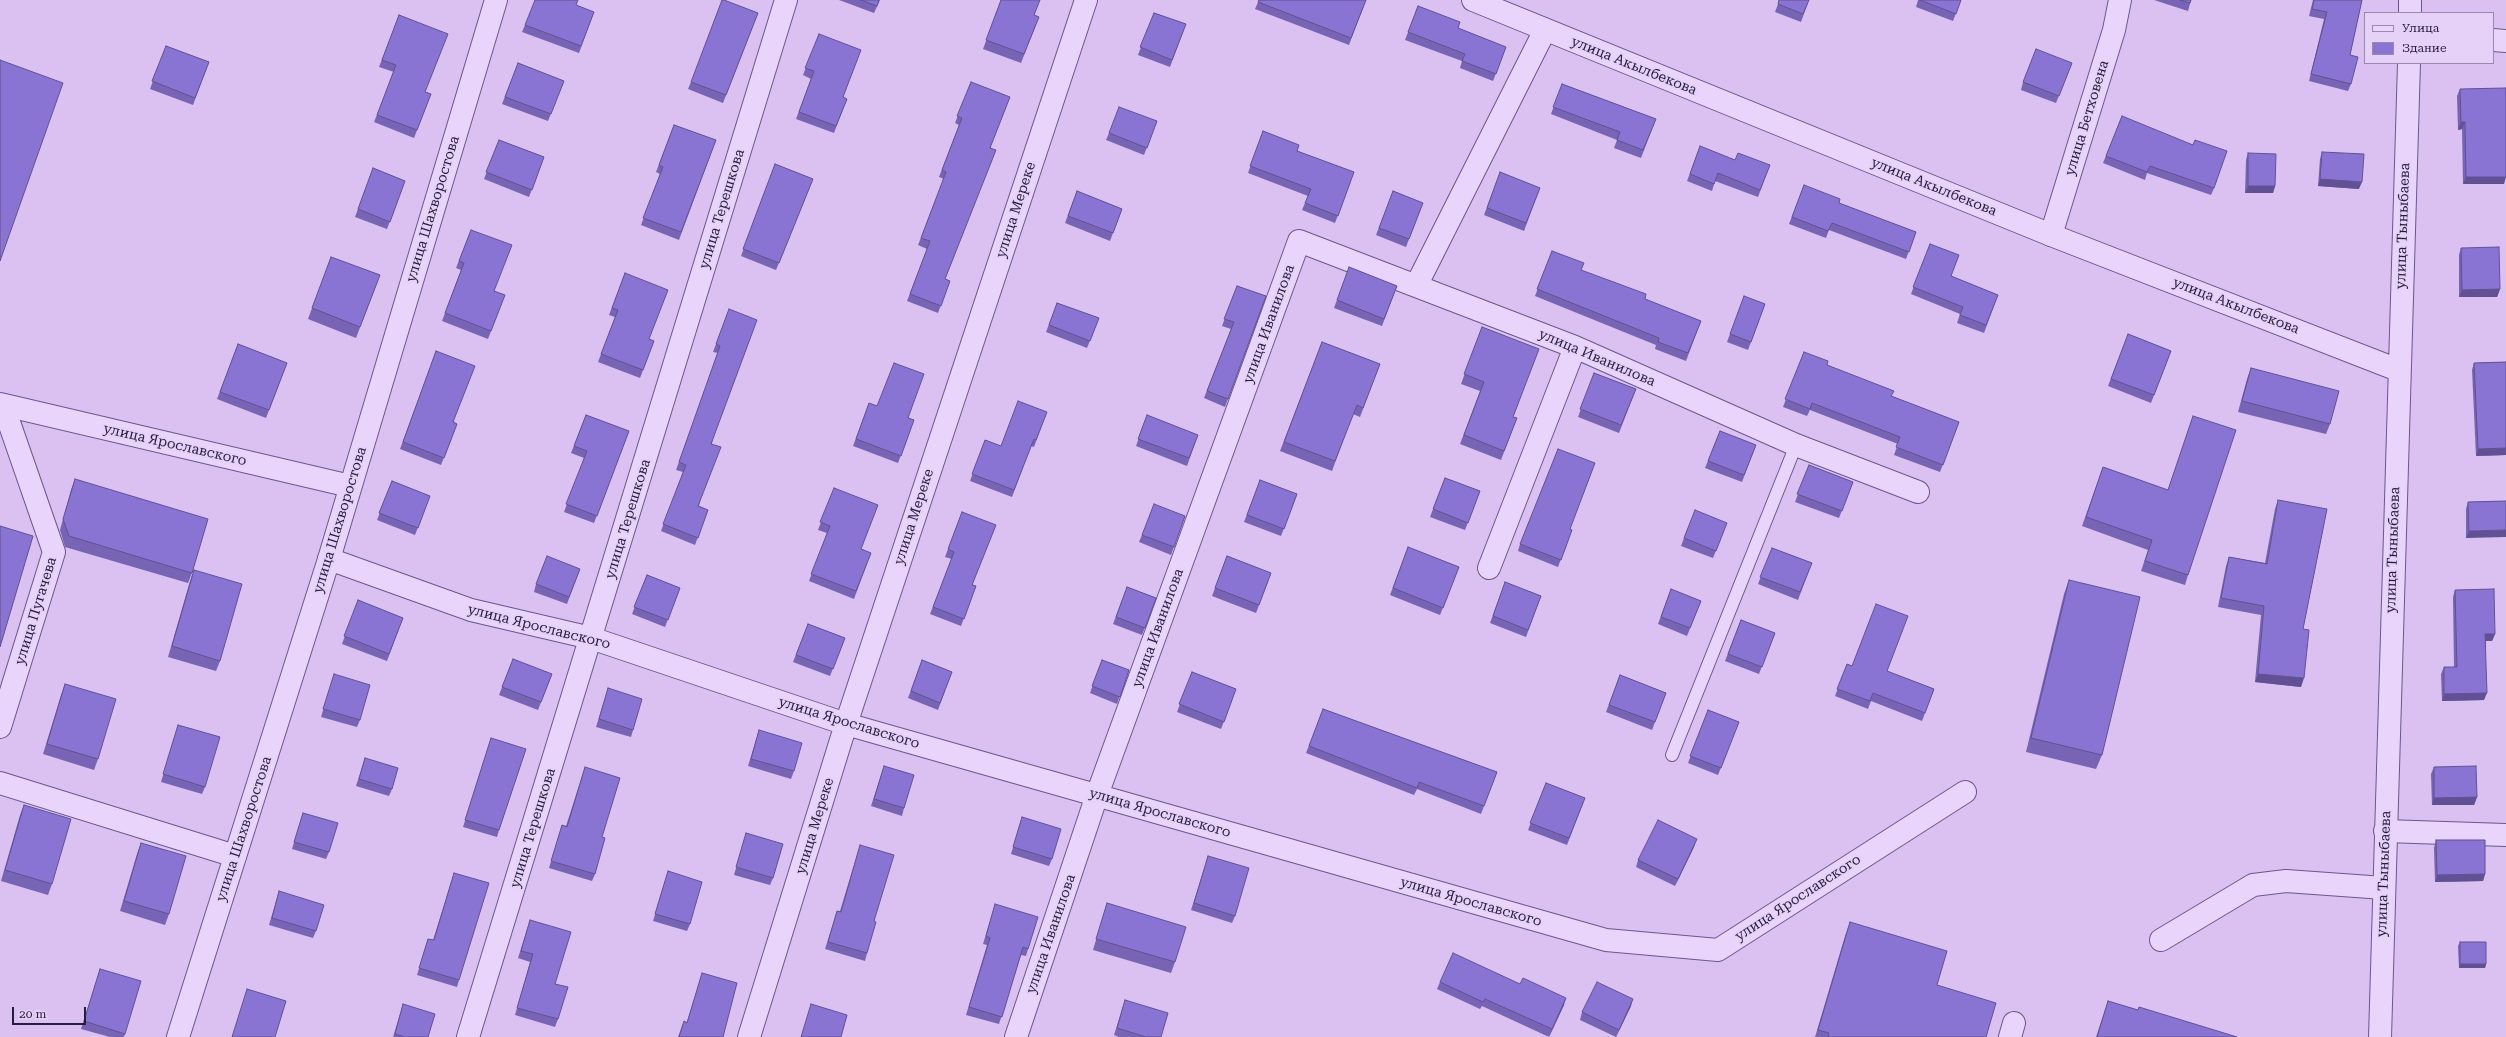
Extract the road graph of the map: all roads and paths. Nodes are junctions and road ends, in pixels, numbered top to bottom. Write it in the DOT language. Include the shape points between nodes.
graph roads {
  1 [pos="496,0"];
  2 [pos="786,0"];
  3 [pos="1086,0"];
  4 [pos="1473,0"];
  5 [pos="2120,0"];
  6 [pos="2410,0"];
  7 [pos="2410,12"];
  8 [pos="1545,30"];
  9 [pos="2494,40"];
  10 [pos="2506,41"];
  11 [pos="2409,64"];
  12 [pos="2051,235"];
  13 [pos="1416,286"];
  14 [pos="1575,347"];
  15 [pos="2398,370"];
  16 [pos="1,404"];
  17 [pos="1796,445"];
  18 [pos="350,486"];
  19 [pos="1918,492"];
  20 [pos="329,559"];
  21 [pos="1489,568"];
  22 [pos="591,638"];
  23 [pos="846,724"];
  24 [pos="0,727"];
  25 [pos="1672,755"];
  26 [pos="0,783"];
  27 [pos="1964,792"];
  28 [pos="1097,795"];
  29 [pos="2386,831"];
  30 [pos="2506,835"];
  31 [pos="235,856"];
  32 [pos="2384,888"];
  33 [pos="2161,940"];
  34 [pos="178,1037"];
  35 [pos="468,1037"];
  36 [pos="749,1037"];
  37 [pos="1016,1037"];
  38 [pos="2380,1037"];
  1 -- 18 [label="street, улица Шахворостова"];
  2 -- 22 [label="street, улица Терешкова"];
  3 -- 23 [label="street, улица Мереке"];
  4 -- 8 [label="street, улица Акылбекова"];
  5 -- 12 [label="street, улица Бетховена" via="2114,30"];
  6 -- 7 [label="street"];
  8 -- 12 [label="street, улица Акылбекова"];
  8 -- 13 [label="street"];
  9 -- 10 [label="street"];
  11 -- 15 [label="street, улица Тыныбаева"];
  12 -- 15 [label="street, улица Акылбекова"];
  13 -- 14 [label="street, улица Иванилова"];
  13 -- 28 [label="street, улица Иванилова" via="1299,241"];
  14 -- 17 [label="street, улица Иванилова"];
  14 -- 21 [label="street"];
  15 -- 29 [label="street, улица Тыныбаева"];
  16 -- 18 [label="street, улица Ярославского"];
  16 -- 24 [label="street, улица Пугачева" via="54,552"];
  17 -- 19 [label="street, улица Иванилова"];
  17 -- 25 [label="lane"];
  18 -- 20 [label="street, улица Шахворостова"];
  20 -- 22 [label="street, улица Ярославского" via="472,610"];
  20 -- 31 [label="street, улица Шахворостова"];
  22 -- 23 [label="street, улица Ярославского"];
  22 -- 35 [label="street, улица Терешкова"];
  23 -- 28 [label="street, улица Ярославского"];
  23 -- 36 [label="street, улица Мереке"];
  26 -- 31 [label="street"];
  27 -- 28 [label="street, улица Ярославского" via="1718,950 1606,940"];
  28 -- 37 [label="street, улица Иванилова"];
  29 -- 30 [label="street"];
  29 -- 32 [label="street, улица Тыныбаева"];
  31 -- 34 [label="street, улица Шахворостова"];
  32 -- 33 [label="street" via="2286,881 2253,885"];
  32 -- 38 [label="street, улица Тыныбаева"];
}
